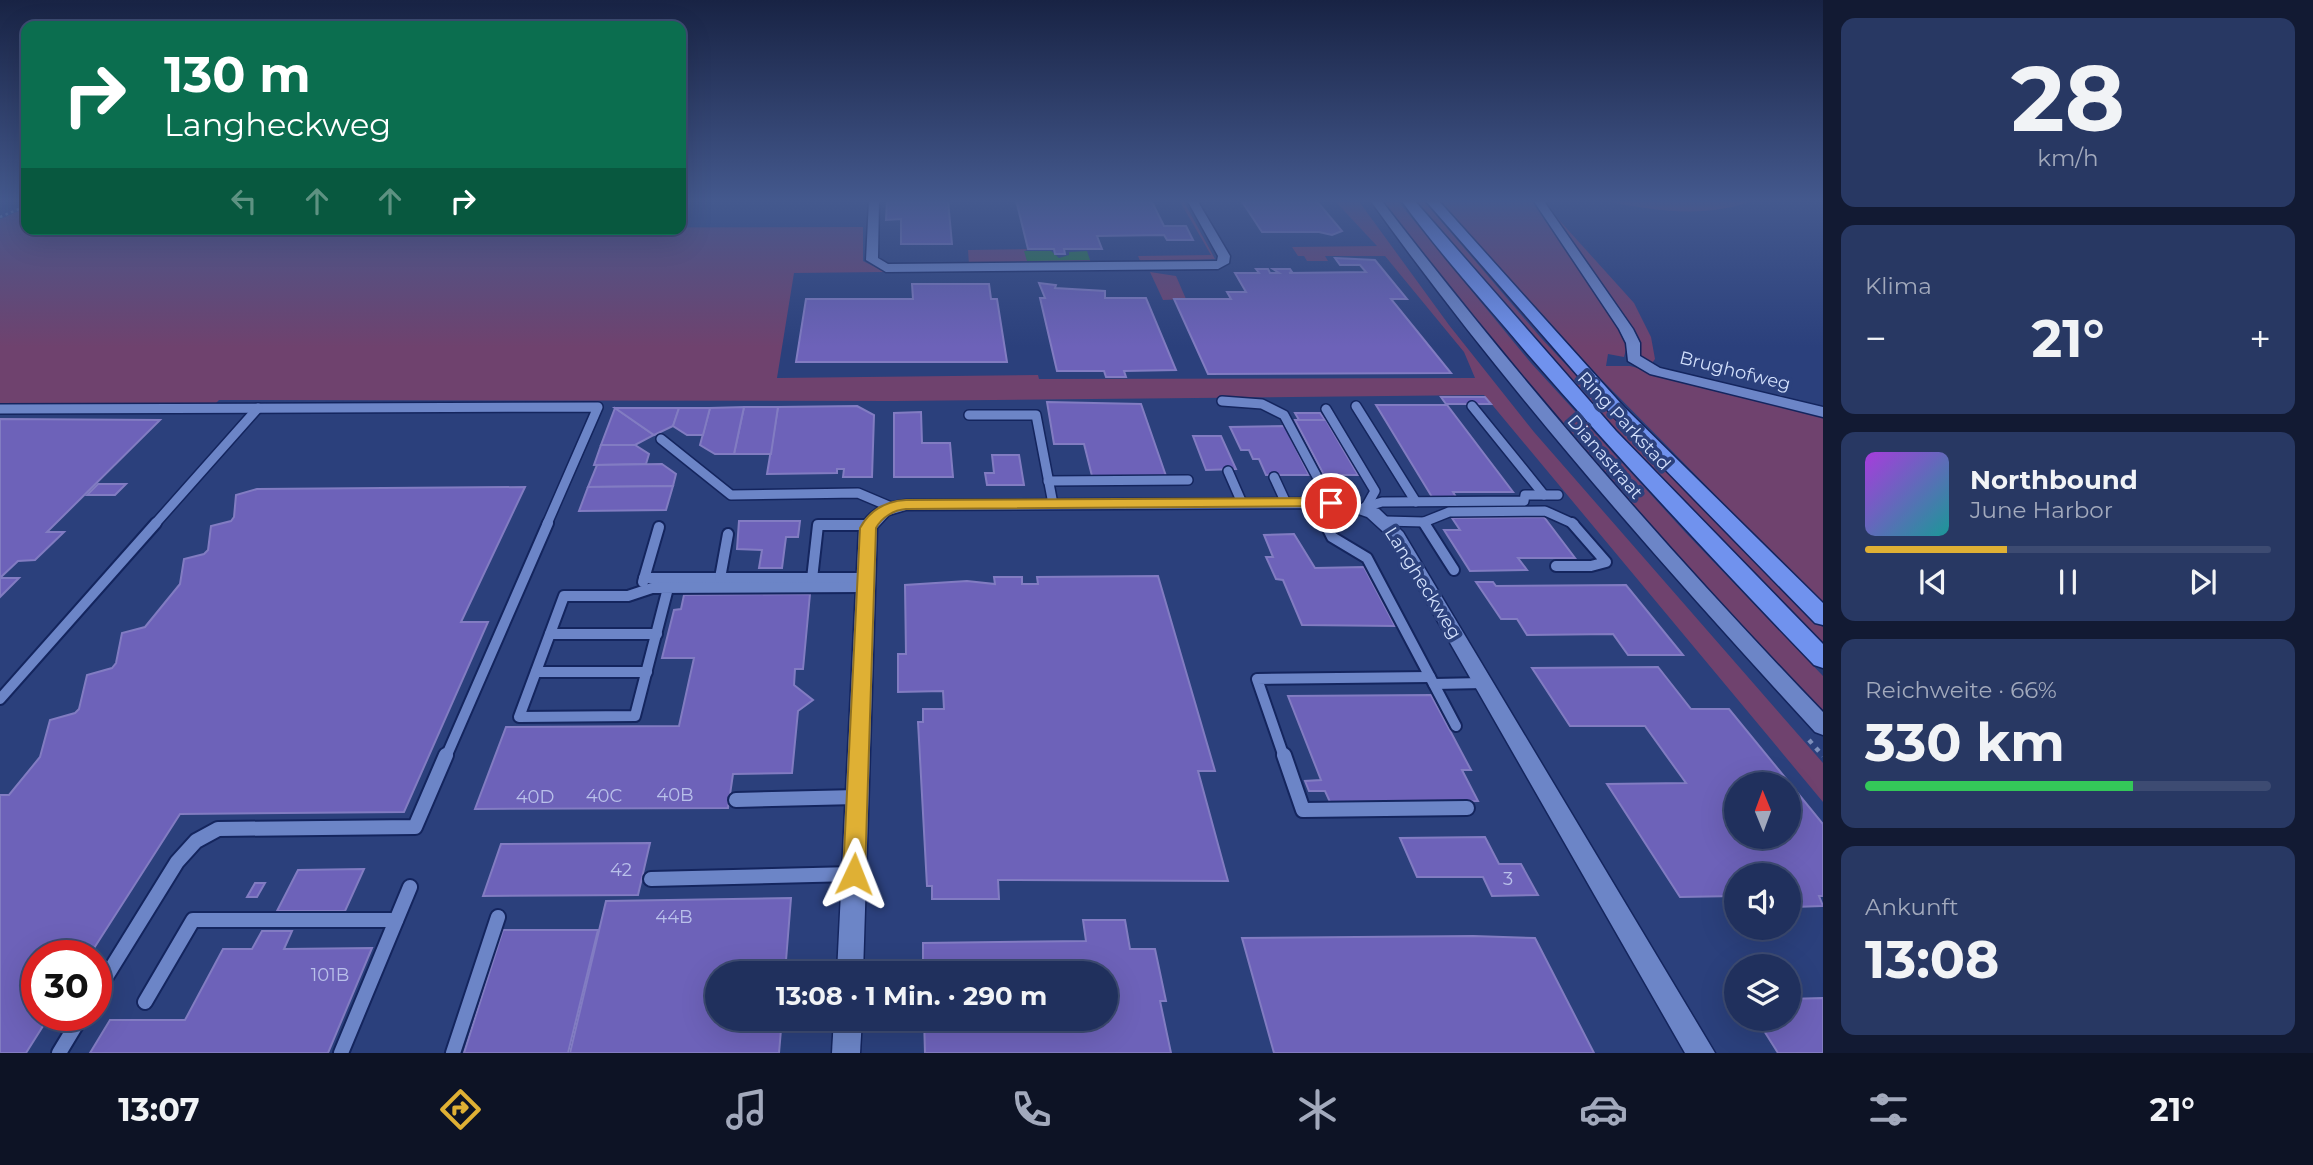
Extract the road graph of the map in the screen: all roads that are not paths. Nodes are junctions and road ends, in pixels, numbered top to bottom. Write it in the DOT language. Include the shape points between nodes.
graph roads {
  1 [pos="872,249"];
  2 [pos="1220,249"];
  3 [pos="1412,249"];
  4 [pos="1447,249"];
  5 [pos="1475,249"];
  6 [pos="1572,249"];
  7 [pos="1222,401"];
  8 [pos="1356,406"];
  9 [pos="1472,406"];
  10 [pos="258,408"];
  11 [pos="0,409"];
  12 [pos="1326,409"];
  13 [pos="1823,412"];
  14 [pos="969,415"];
  15 [pos="661,439"];
  16 [pos="1228,471"];
  17 [pos="1274,477"];
  18 [pos="1188,480"];
  19 [pos="1048,481"];
  20 [pos="1544,495"];
  21 [pos="1558,495"];
  22 [pos="1416,502"];
  23 [pos="1242,503"];
  24 [pos="1286,503"];
  25 [pos="1323,503"];
  26 [pos="1053,504"];
  27 [pos="891,507"];
  28 [pos="1366,508"];
  29 [pos="1385,521"];
  30 [pos="1424,522"];
  31 [pos="869,525"];
  32 [pos="659,527"];
  33 [pos="728,534"];
  34 [pos="1556,566"];
  35 [pos="1454,570"];
  36 [pos="644,578"];
  37 [pos="720,579"];
  38 [pos="812,579"];
  39 [pos="866,583"];
  40 [pos="668,588"];
  41 [pos="640,592"];
  42 [pos="1823,617"];
  43 [pos="550,634"];
  44 [pos="657,634"];
  45 [pos="1823,659"];
  46 [pos="536,672"];
  47 [pos="647,672"];
  48 [pos="1432,681"];
  49 [pos="1483,683"];
  50 [pos="0,699"];
  51 [pos="1456,726"];
  52 [pos="1823,726"];
  53 [pos="857,797"];
  54 [pos="736,800"];
  55 [pos="1467,808"];
  56 [pos="854,874"];
  57 [pos="651,879"];
  58 [pos="410,887"];
  59 [pos="498,917"];
  60 [pos="396,920"];
  61 [pos="850,961"];
  62 [pos="112,967"];
  63 [pos="145,1002"];
  64 [pos="72,1031"];
  65 [pos="847,1031"];
  66 [pos="59,1053"];
  67 [pos="341,1053"];
  68 [pos="453,1053"];
  69 [pos="846,1053"];
  70 [pos="1701,1053"];
  1 -- 2 [label="street" via="872,260 886,268 1218,265 1224,256"];
  3 -- 52 [label="street, Dianastraat" via="1559,434"];
  4 -- 45 [label="highway, Ring Parkstad" via="1586,412"];
  5 -- 42 [label="highway, Ring Parkstad" via="1618,411"];
  6 -- 13 [label="street, Brughofweg" via="1626,329 1633,343 1633,358 1639,364"];
  7 -- 25 [label="lane" via="1254,401 1284,415"];
  8 -- 22 [label="lane"];
  9 -- 20 [label="lane"];
  10 -- 11 [label="lane"];
  10 -- 50 [label="lane"];
  10 -- 62 [label="lane" via="598,407 415,827 218,829 196,841 177,862"];
  12 -- 28 [label="lane" via="1376,491"];
  14 -- 19 [label="lane" via="1036,415"];
  15 -- 27 [label="lane" via="731,495 858,493"];
  16 -- 23 [label="lane"];
  17 -- 24 [label="lane"];
  18 -- 19 [label="lane"];
  19 -- 26 [label="lane"];
  20 -- 21 [label="lane"];
  20 -- 22 [label="lane" via="1525,495 1524,501"];
  22 -- 28 [label="lane" via="1382,502"];
  23 -- 24 [label="street, Langheckweg"];
  23 -- 26 [label="street, Langheckweg"];
  24 -- 25 [label="street, Langheckweg"];
  25 -- 28 [label="street, Langheckweg"];
  25 -- 48 [label="lane" via="1332,537 1367,558"];
  26 -- 27 [label="street, Langheckweg"];
  27 -- 31 [label="street"];
  28 -- 29 [label="street, Langheckweg"];
  29 -- 30 [label="lane"];
  29 -- 49 [label="street, Langheckweg"];
  30 -- 34 [label="lane" via="1449,512 1545,511 1573,523 1606,562"];
  30 -- 35 [label="lane"];
  31 -- 38 [label="lane" via="818,525"];
  31 -- 39 [label="street"];
  32 -- 36 [label="lane"];
  33 -- 37 [label="lane"];
  36 -- 37 [label="lane"];
  36 -- 41 [label="lane"];
  37 -- 38 [label="lane"];
  38 -- 39 [label="lane"];
  39 -- 40 [label="lane"];
  39 -- 53 [label="street"];
  40 -- 41 [label="lane"];
  40 -- 44 [label="lane"];
  41 -- 43 [label="lane" via="564,596"];
  43 -- 44 [label="lane"];
  43 -- 46 [label="lane"];
  44 -- 47 [label="lane"];
  46 -- 47 [label="lane"];
  46 -- 47 [label="lane" via="519,717 635,716"];
  48 -- 49 [label="lane"];
  48 -- 51 [label="lane"];
  48 -- 55 [label="lane" via="1257,679 1303,810"];
  49 -- 70 [label="street, Langheckweg"];
  53 -- 54 [label="lane"];
  53 -- 56 [label="street"];
  56 -- 57 [label="lane"];
  56 -- 61 [label="street"];
  58 -- 60 [label="lane"];
  59 -- 68 [label="lane"];
  60 -- 63 [label="lane" via="193,920"];
  60 -- 67 [label="lane"];
  64 -- 66 [label="lane"];
  65 -- 69 [label="street"];
}
